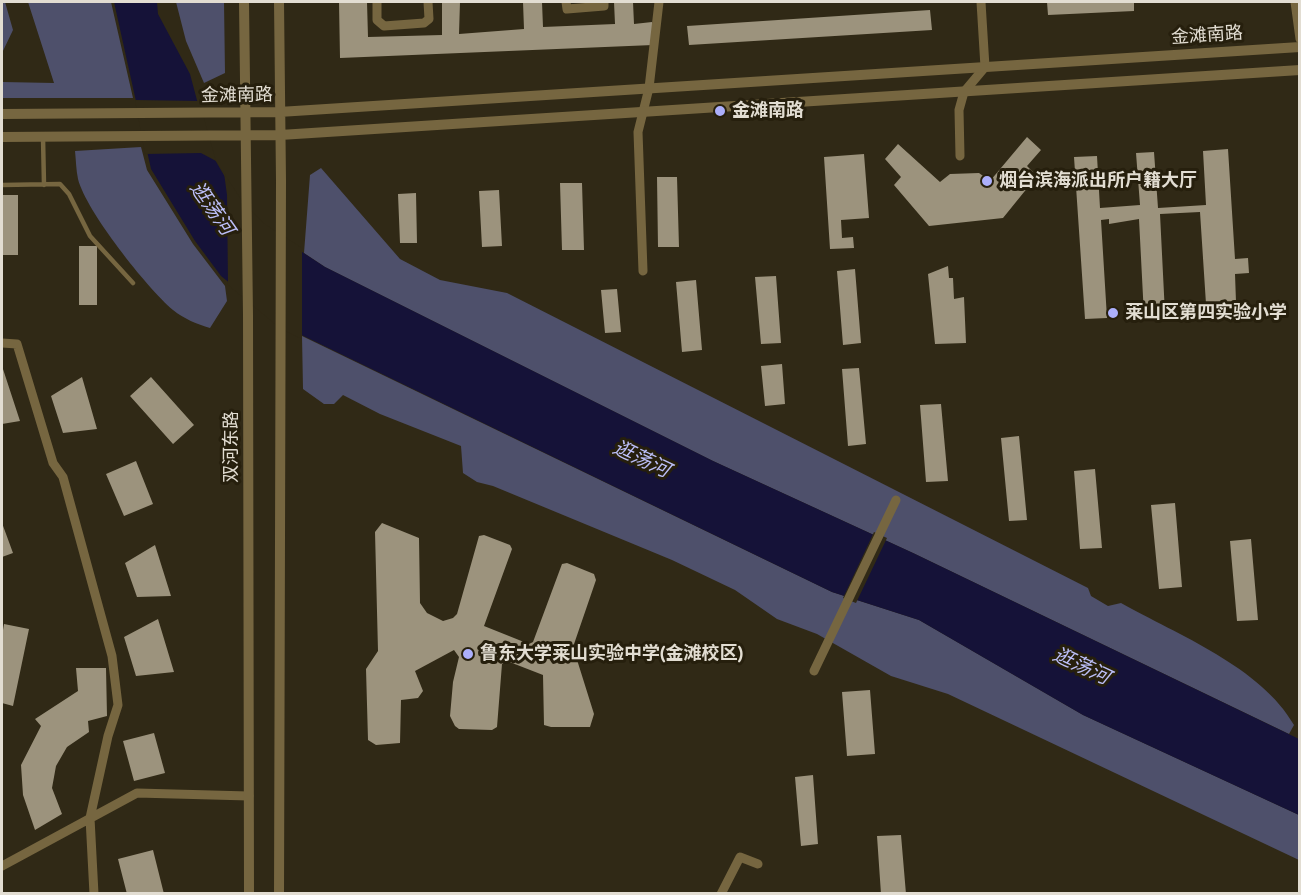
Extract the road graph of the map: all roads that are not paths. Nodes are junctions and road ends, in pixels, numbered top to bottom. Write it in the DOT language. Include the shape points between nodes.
graph roads {
  1 [pos="244,2"];
  2 [pos="279,2"];
  3 [pos="377,2"];
  4 [pos="428,2"];
  5 [pos="566,2"];
  6 [pos="604,2"];
  7 [pos="659,2"];
  8 [pos="981,2"];
  9 [pos="1295,2"];
  10 [pos="1299,39"];
  11 [pos="1299,47"];
  12 [pos="985,67"];
  13 [pos="1299,70"];
  14 [pos="649,88"];
  15 [pos="964,92"];
  16 [pos="245,112"];
  17 [pos="279,112"];
  18 [pos="644,112"];
  19 [pos="2,114"];
  20 [pos="246,135"];
  21 [pos="280,135"];
  22 [pos="2,137"];
  23 [pos="43,137"];
  24 [pos="960,156"];
  25 [pos="44,184"];
  26 [pos="2,185"];
  27 [pos="643,270"];
  28 [pos="134,283"];
  29 [pos="2,344"];
  30 [pos="896,500"];
  31 [pos="814,671"];
  32 [pos="249,796"];
  33 [pos="90,819"];
  34 [pos="758,864"];
  35 [pos="2,866"];
  36 [pos="94,894"];
  37 [pos="249,894"];
  38 [pos="279,894"];
  39 [pos="721,894"];
  1 -- 16 [label="street, 双河东路"];
  2 -- 17 [label="street"];
  3 -- 4 [label="street" via="377,20 384,26 424,23 429,19"];
  5 -- 6 [label="street" via="567,9 604,6"];
  7 -- 14 [label="street"];
  8 -- 12 [label="street"];
  9 -- 10 [label="street"];
  11 -- 12 [label="street, 金滩南路"];
  12 -- 14 [label="street, 金滩南路"];
  12 -- 15 [label="street"];
  13 -- 15 [label="street"];
  14 -- 17 [label="street, 金滩南路"];
  14 -- 18 [label="street"];
  15 -- 18 [label="street"];
  15 -- 24 [label="street" via="959,110"];
  16 -- 17 [label="street, 金滩南路"];
  16 -- 19 [label="street, 金滩南路"];
  16 -- 20 [label="street, 双河东路"];
  17 -- 21 [label="street"];
  18 -- 21 [label="street"];
  18 -- 27 [label="street" via="638,132"];
  20 -- 21 [label="street"];
  20 -- 23 [label="street"];
  20 -- 32 [label="street, 双河东路"];
  21 -- 38 [label="street"];
  22 -- 23 [label="street"];
  23 -- 25 [label="lane"];
  25 -- 26 [label="lane"];
  25 -- 28 [label="lane" via="60,184 90,236"];
  29 -- 33 [label="street" via="17,344 53,463 63,477 112,656 118,705"];
  30 -- 31 [label="street"];
  32 -- 33 [label="street" via="137,793"];
  32 -- 37 [label="street, 双河东路"];
  33 -- 35 [label="street"];
  33 -- 36 [label="street"];
  34 -- 39 [label="street" via="740,857"];
}
